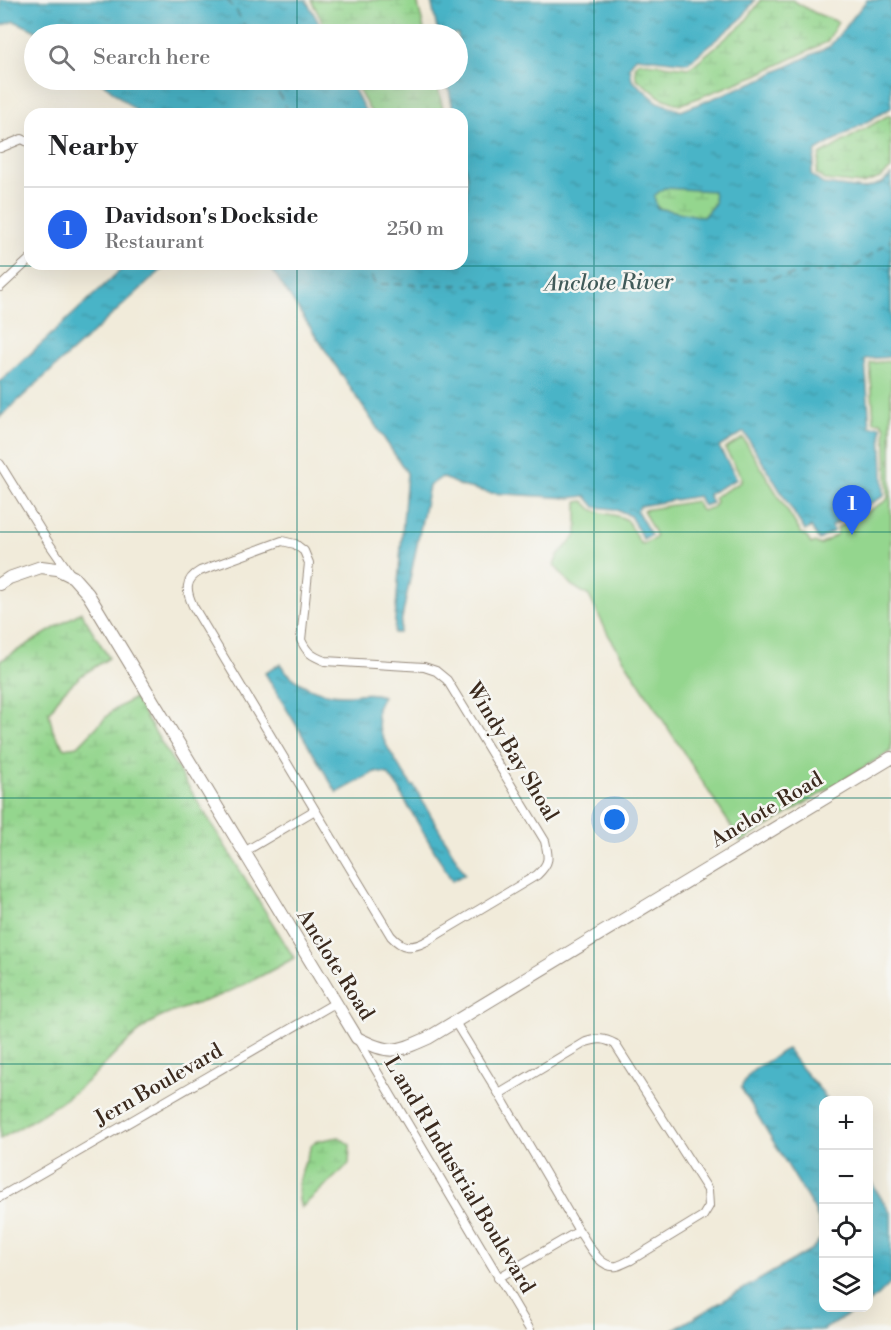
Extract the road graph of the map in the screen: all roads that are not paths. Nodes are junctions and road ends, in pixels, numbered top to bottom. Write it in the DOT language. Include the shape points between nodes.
graph roads {
  1 [pos="24,140"];
  2 [pos="0,148"];
  3 [pos="24,265"];
  4 [pos="0,287"];
  5 [pos="0,464"];
  6 [pos="74,578"];
  7 [pos="0,584"];
  8 [pos="891,758"];
  9 [pos="315,810"];
  10 [pos="244,852"];
  11 [pos="335,1004"];
  12 [pos="455,1022"];
  13 [pos="357,1038"];
  14 [pos="499,1094"];
  15 [pos="0,1197"];
  16 [pos="579,1231"];
  17 [pos="498,1278"];
  18 [pos="530,1330"];
  1 -- 2 [label="street"];
  3 -- 4 [label="street"];
  5 -- 6 [label="street"];
  6 -- 7 [label="street" via="57,569 41,567"];
  6 -- 10 [label="street, Anclote Road" via="88,594"];
  8 -- 12 [label="street, Anclote Road"];
  9 -- 9 [label="street, Windy Bay Shoal" via="391,936 409,947 425,942 546,867 546,841 447,680 424,667 325,661 304,647 301,640 309,563 304,551 282,541 192,575 188,589 193,606"];
  9 -- 10 [label="street"];
  10 -- 11 [label="street, Anclote Road"];
  11 -- 13 [label="street, Anclote Road"];
  11 -- 15 [label="street, Jern Boulevard"];
  12 -- 13 [label="street, Anclote Road" via="403,1049 387,1050"];
  12 -- 14 [label="street"];
  13 -- 17 [label="street, L and R Industrial Boulevard"];
  14 -- 16 [label="street"];
  14 -- 16 [label="street" via="586,1042 606,1039 622,1053 708,1190 709,1206 703,1216 618,1266 601,1261"];
  16 -- 17 [label="street"];
  17 -- 18 [label="street, L and R Industrial Boulevard"];
}
